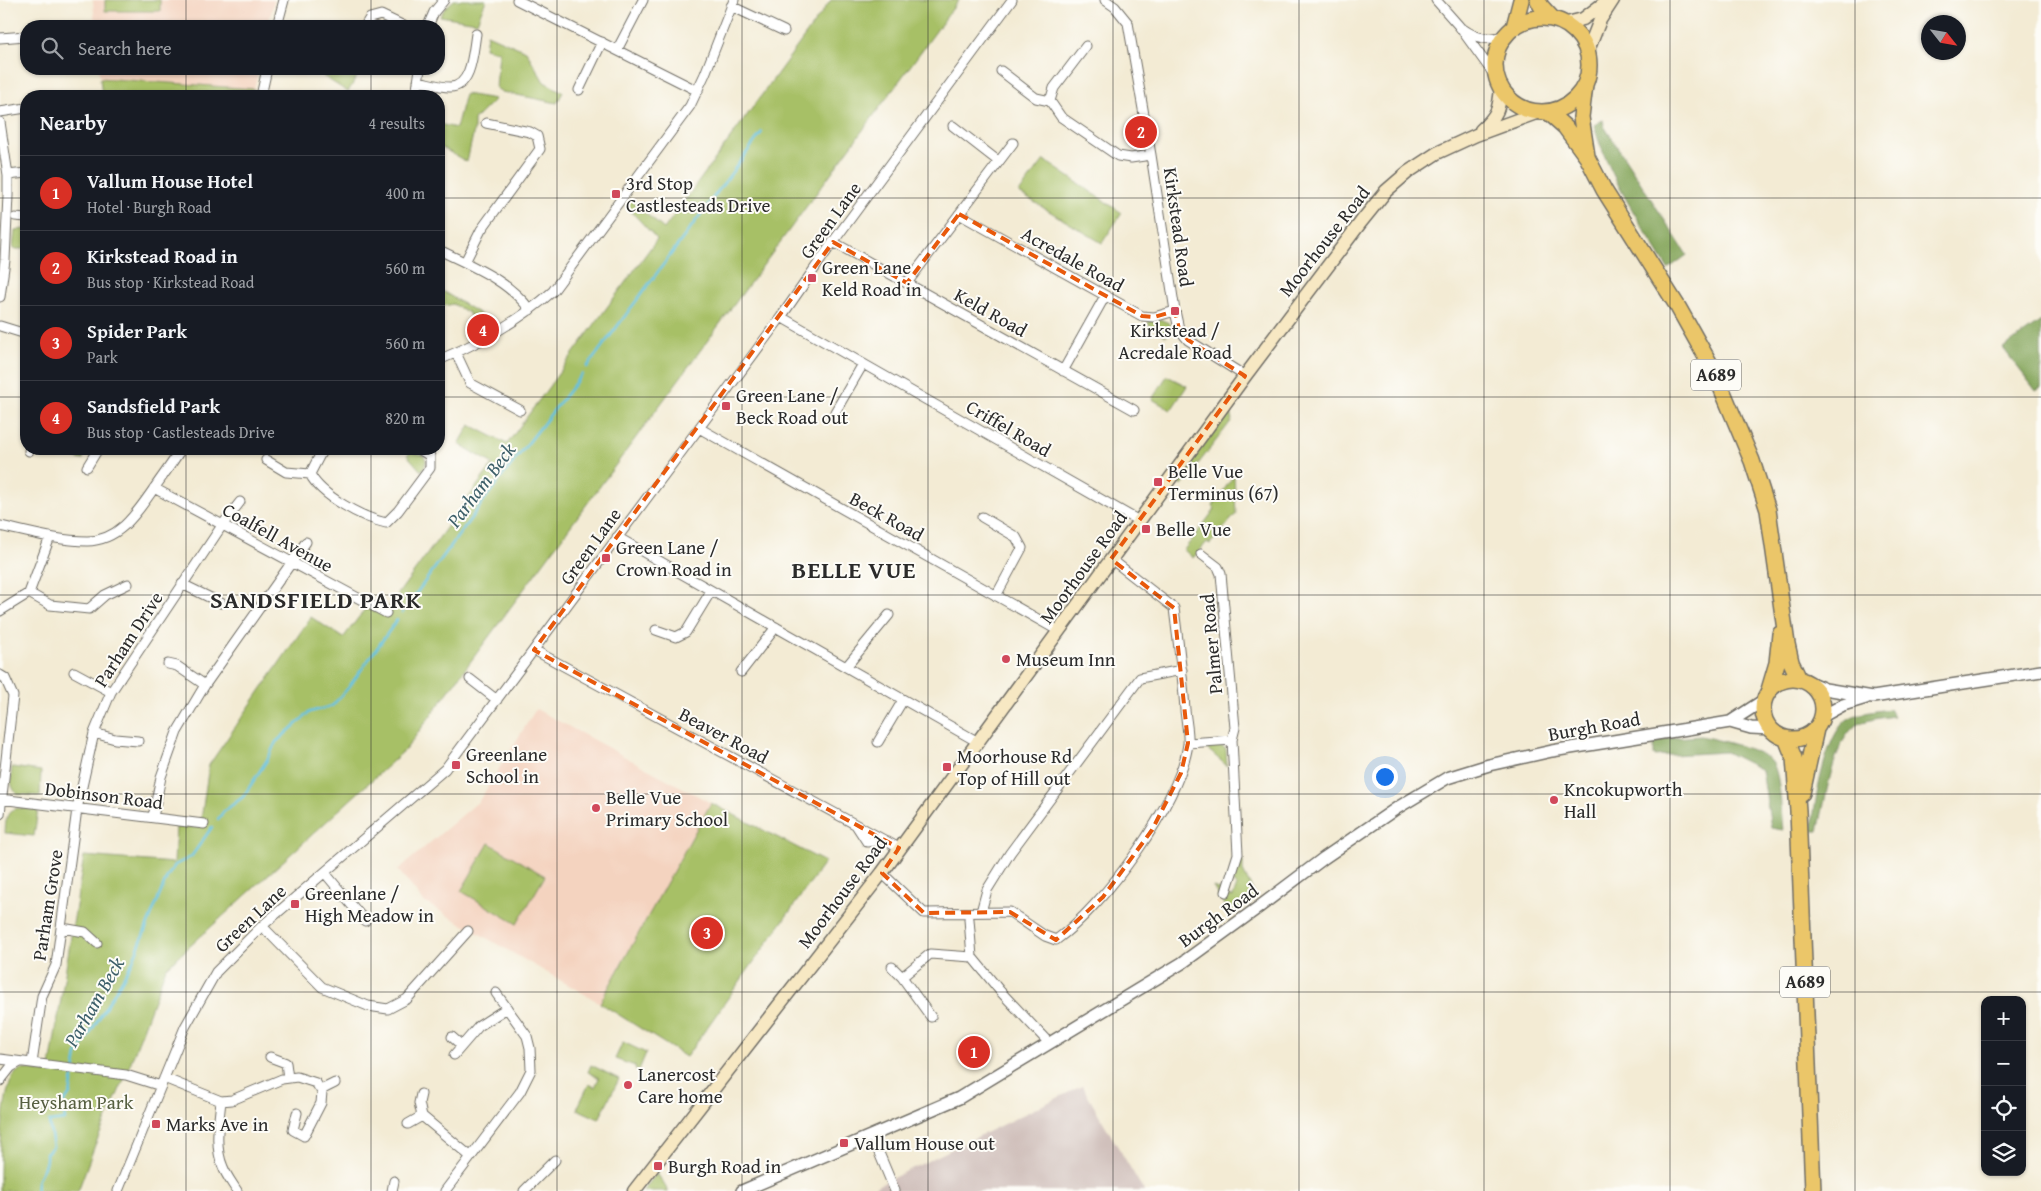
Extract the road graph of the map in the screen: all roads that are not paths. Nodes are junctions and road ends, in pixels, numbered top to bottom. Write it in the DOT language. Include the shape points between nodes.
graph roads {
  1 [pos="284,0"];
  2 [pos="444,0"];
  3 [pos="518,0"];
  4 [pos="644,0"];
  5 [pos="1012,0"];
  6 [pos="1105,0"];
  7 [pos="1436,0"];
  8 [pos="1521,0"];
  9 [pos="1538,0"];
  10 [pos="1608,0"];
  11 [pos="1613,0"];
  12 [pos="732,3"];
  13 [pos="279,20"];
  14 [pos="369,20"];
  15 [pos="391,20"];
  16 [pos="431,20"];
  17 [pos="1558,21"];
  18 [pos="1459,26"];
  19 [pos="784,31"];
  20 [pos="1510,31"];
  21 [pos="476,34"];
  22 [pos="20,36"];
  23 [pos="0,38"];
  24 [pos="602,42"];
  25 [pos="1086,46"];
  26 [pos="618,50"];
  27 [pos="1587,53"];
  28 [pos="1000,71"];
  29 [pos="266,75"];
  30 [pos="419,75"];
  31 [pos="418,81"];
  32 [pos="1499,84"];
  33 [pos="1586,84"];
  34 [pos="263,90"];
  35 [pos="417,90"];
  36 [pos="579,90"];
  37 [pos="698,91"];
  38 [pos="1050,101"];
  39 [pos="20,109"];
  40 [pos="0,112"];
  41 [pos="1542,112"];
  42 [pos="0,122"];
  43 [pos="486,122"];
  44 [pos="953,126"];
  45 [pos="1476,135"];
  46 [pos="1013,143"];
  47 [pos="2,144"];
  48 [pos="1151,155"];
  49 [pos="1588,157"];
  50 [pos="998,161"];
  51 [pos="20,174"];
  52 [pos="8,175"];
  53 [pos="959,214"];
  54 [pos="15,218"];
  55 [pos="20,218"];
  56 [pos="3,222"];
  57 [pos="833,242"];
  58 [pos="445,253"];
  59 [pos="465,262"];
  60 [pos="907,283"];
  61 [pos="0,296"];
  62 [pos="1105,296"];
  63 [pos="530,310"];
  64 [pos="1175,311"];
  65 [pos="781,317"];
  66 [pos="0,326"];
  67 [pos="20,332"];
  68 [pos="456,353"];
  69 [pos="445,358"];
  70 [pos="863,364"];
  71 [pos="1063,371"];
  72 [pos="1245,376"];
  73 [pos="520,410"];
  74 [pos="1134,410"];
  75 [pos="835,412"];
  76 [pos="699,428"];
  77 [pos="94,455"];
  78 [pos="177,455"];
  79 [pos="320,455"];
  80 [pos="428,455"];
  81 [pos="266,460"];
  82 [pos="86,467"];
  83 [pos="310,474"];
  84 [pos="154,488"];
  85 [pos="240,502"];
  86 [pos="982,518"];
  87 [pos="1139,521"];
  88 [pos="222,524"];
  89 [pos="0,526"];
  90 [pos="50,537"];
  91 [pos="617,537"];
  92 [pos="306,542"];
  93 [pos="1201,554"];
  94 [pos="1111,559"];
  95 [pos="290,562"];
  96 [pos="128,584"];
  97 [pos="182,584"];
  98 [pos="711,591"];
  99 [pos="29,593"];
  100 [pos="996,596"];
  101 [pos="221,603"];
  102 [pos="0,611"];
  103 [pos="386,613"];
  104 [pos="889,615"];
  105 [pos="1782,618"];
  106 [pos="776,627"];
  107 [pos="656,630"];
  108 [pos="1059,631"];
  109 [pos="534,650"];
  110 [pos="168,664"];
  111 [pos="846,667"];
  112 [pos="1182,670"];
  113 [pos="2041,671"];
  114 [pos="74,672"];
  115 [pos="741,672"];
  116 [pos="0,675"];
  117 [pos="470,679"];
  118 [pos="1805,681"];
  119 [pos="205,685"];
  120 [pos="111,692"];
  121 [pos="1767,695"];
  122 [pos="1870,696"];
  123 [pos="497,700"];
  124 [pos="903,700"];
  125 [pos="1730,722"];
  126 [pos="1819,723"];
  127 [pos="1771,729"];
  128 [pos="94,733"];
  129 [pos="1786,738"];
  130 [pos="1232,740"];
  131 [pos="138,741"];
  132 [pos="878,742"];
  133 [pos="978,742"];
  134 [pos="1188,743"];
  135 [pos="1,799"];
  136 [pos="77,809"];
  137 [pos="1798,811"];
  138 [pos="0,814"];
  139 [pos="153,817"];
  140 [pos="204,824"];
  141 [pos="899,848"];
  142 [pos="882,872"];
  143 [pos="325,873"];
  144 [pos="1226,892"];
  145 [pos="981,912"];
  146 [pos="969,919"];
  147 [pos="365,921"];
  148 [pos="262,926"];
  149 [pos="62,928"];
  150 [pos="468,931"];
  151 [pos="97,943"];
  152 [pos="972,956"];
  153 [pos="892,966"];
  154 [pos="902,977"];
  155 [pos="496,992"];
  156 [pos="507,1008"];
  157 [pos="931,1017"];
  158 [pos="452,1037"];
  159 [pos="1049,1043"];
  160 [pos="461,1045"];
  161 [pos="454,1055"];
  162 [pos="270,1057"];
  163 [pos="0,1059"];
  164 [pos="20,1062"];
  165 [pos="32,1063"];
  166 [pos="288,1078"];
  167 [pos="0,1081"];
  168 [pos="162,1082"];
  169 [pos="335,1083"];
  170 [pos="321,1090"];
  171 [pos="421,1094"];
  172 [pos="221,1101"];
  173 [pos="297,1113"];
  174 [pos="422,1116"];
  175 [pos="408,1124"];
  176 [pos="872,1136"];
  177 [pos="470,1156"];
  178 [pos="555,1160"];
  179 [pos="394,1181"];
  180 [pos="118,1191"];
  181 [pos="237,1191"];
  182 [pos="392,1191"];
  183 [pos="445,1191"];
  184 [pos="524,1191"];
  185 [pos="634,1191"];
  186 [pos="742,1191"];
  187 [pos="895,1191"];
  188 [pos="1813,1191"];
  1 -- 13 [label="street"];
  2 -- 16 [label="street"];
  3 -- 24 [label="street"];
  4 -- 26 [label="street"];
  5 -- 57 [label="street, Green Lane"];
  6 -- 48 [label="street, Kirkstead Road" via="1128,23"];
  7 -- 18 [label="street"];
  8 -- 20 [label="highway"];
  9 -- 17 [label="highway, A689"];
  10 -- 17 [label="main road" via="1583,18"];
  11 -- 27 [label="main road" via="1600,20"];
  12 -- 19 [label="street"];
  12 -- 37 [label="street"];
  14 -- 15 [label="street" via="381,15"];
  17 -- 20 [label="highway" via="1529,19"];
  17 -- 27 [label="highway, A689" via="1578,34"];
  18 -- 20 [label="street" via="1470,34 1490,39"];
  18 -- 32 [label="street"];
  20 -- 32 [label="highway" via="1498,47 1495,62"];
  21 -- 31 [label="street" via="467,76 460,85 450,87"];
  22 -- 23 [label="street"];
  24 -- 26 [label="street"];
  24 -- 36 [label="street"];
  25 -- 38 [label="street" via="1054,88"];
  26 -- 37 [label="street"];
  27 -- 33 [label="highway, A689"];
  28 -- 38 [label="street" via="1036,98"];
  29 -- 34 [label="street"];
  30 -- 31 [label="street"];
  31 -- 35 [label="street"];
  32 -- 41 [label="highway, A689" via="1519,105"];
  32 -- 45 [label="main road, Moorhouse Road" via="1499,110"];
  33 -- 41 [label="highway" via="1556,111"];
  33 -- 49 [label="highway, A689" via="1581,117"];
  37 -- 63 [label="street" via="681,119 563,279"];
  38 -- 48 [label="street" via="1061,116 1118,156"];
  39 -- 40 [label="street"];
  41 -- 45 [label="main road, Moorhouse Road"];
  41 -- 49 [label="highway, A689" via="1565,127"];
  42 -- 47 [label="street"];
  43 -- 59 [label="street" via="530,132 537,136 540,149 481,230"];
  44 -- 50 [label="street"];
  45 -- 72 [label="main road, Moorhouse Road" via="1437,153 1408,172 1386,192"];
  46 -- 50 [label="street"];
  47 -- 52 [label="street"];
  48 -- 64 [label="street, Kirkstead Road"];
  49 -- 105 [label="highway, A689" via="1604,190 1678,306 1715,373 1752,461 1768,510"];
  50 -- 53 [label="street"];
  51 -- 52 [label="street"];
  52 -- 56 [label="street"];
  53 -- 60 [label="street"];
  53 -- 62 [label="street, Acredale Road"];
  54 -- 55 [label="street"];
  56 -- 61 [label="street" via="5,260"];
  57 -- 60 [label="street, Keld Road"];
  57 -- 65 [label="street, Green Lane"];
  58 -- 59 [label="street"];
  59 -- 63 [label="street" via="507,285"];
  60 -- 71 [label="street, Keld Road"];
  62 -- 64 [label="street, Acredale Road" via="1142,316 1154,317"];
  62 -- 71 [label="street"];
  63 -- 68 [label="street"];
  64 -- 72 [label="street, Kirkstead Road" via="1180,329 1188,340"];
  65 -- 70 [label="street, Criffel Road"];
  65 -- 76 [label="street, Green Lane"];
  66 -- 67 [label="street"];
  68 -- 69 [label="street"];
  68 -- 73 [label="street" via="470,384"];
  70 -- 75 [label="street"];
  70 -- 87 [label="street, Criffel Road"];
  71 -- 74 [label="street, Keld Road"];
  72 -- 87 [label="main road, Moorhouse Road"];
  76 -- 91 [label="street, Green Lane"];
  76 -- 100 [label="street, Beck Road"];
  77 -- 82 [label="street"];
  78 -- 84 [label="street"];
  79 -- 83 [label="street"];
  80 -- 83 [label="street" via="430,468 386,523 371,520 332,497 320,489"];
  81 -- 83 [label="street" via="286,472"];
  84 -- 88 [label="street, Coalfell Avenue"];
  84 -- 90 [label="street" via="130,521 110,535 88,541"];
  85 -- 88 [label="street, Parham Drive"];
  86 -- 100 [label="street" via="1016,537 1022,548"];
  87 -- 94 [label="main road, Moorhouse Road"];
  88 -- 95 [label="street, Coalfell Avenue"];
  88 -- 97 [label="street, Parham Drive"];
  89 -- 90 [label="street"];
  90 -- 99 [label="street"];
  91 -- 98 [label="street"];
  91 -- 109 [label="street, Green Lane"];
  92 -- 95 [label="street"];
  93 -- 130 [label="street, Palmer Road" via="1218,567 1221,574 1235,728"];
  94 -- 108 [label="main road, Moorhouse Road"];
  94 -- 112 [label="street" via="1174,608"];
  95 -- 103 [label="street, Coalfell Avenue"];
  95 -- 119 [label="street"];
  96 -- 99 [label="street" via="105,595 89,609 50,605"];
  97 -- 101 [label="street"];
  97 -- 120 [label="street, Parham Drive"];
  98 -- 106 [label="street"];
  98 -- 107 [label="street" via="686,632 676,637"];
  99 -- 102 [label="street"];
  100 -- 108 [label="street, Beck Road"];
  104 -- 111 [label="street"];
  105 -- 118 [label="highway, A689" via="1791,662"];
  105 -- 121 [label="highway, A689" via="1777,664"];
  106 -- 111 [label="street"];
  106 -- 115 [label="street"];
  108 -- 133 [label="main road, Moorhouse Road"];
  109 -- 123 [label="street, Green Lane"];
  109 -- 141 [label="street, Beaver Road" via="856,824 867,842 884,840"];
  110 -- 119 [label="street" via="177,666"];
  111 -- 124 [label="street"];
  112 -- 134 [label="street"];
  112 -- 145 [label="street" via="1140,678 1010,853 987,890"];
  113 -- 122 [label="street"];
  114 -- 120 [label="street"];
  116 -- 135 [label="street" via="5,678 13,696"];
  117 -- 123 [label="street"];
  118 -- 121 [label="highway" via="1782,680"];
  118 -- 122 [label="street" via="1825,689"];
  118 -- 126 [label="highway, A689" via="1822,698"];
  119 -- 139 [label="street" via="177,732 161,776"];
  120 -- 128 [label="street, Parham Drive"];
  121 -- 125 [label="street, Burgh Road"];
  121 -- 127 [label="highway, A689" via="1763,710"];
  122 -- 126 [label="street" via="1843,705"];
  123 -- 143 [label="street, Green Lane" via="445,769"];
  124 -- 132 [label="street"];
  124 -- 133 [label="street"];
  125 -- 127 [label="street, Burgh Road"];
  125 -- 159 [label="street, Burgh Road" via="1552,751 1447,778 1324,858 1182,963"];
  126 -- 129 [label="highway" via="1802,738"];
  126 -- 137 [label="highway, A689"];
  127 -- 129 [label="highway"];
  128 -- 131 [label="street"];
  128 -- 136 [label="street, Parham Drive"];
  129 -- 137 [label="highway, A689" via="1794,758"];
  130 -- 134 [label="street"];
  130 -- 144 [label="street, Palmer Road" via="1238,854"];
  133 -- 141 [label="main road, Moorhouse Road"];
  134 -- 145 [label="street" via="1181,773 1152,830 1103,897 1073,928 1056,940 1010,912"];
  135 -- 136 [label="street, Dobinson Road"];
  135 -- 138 [label="street"];
  136 -- 139 [label="street, Dobinson Road"];
  136 -- 149 [label="street, Parham Grove"];
  137 -- 188 [label="highway, A689"];
  139 -- 140 [label="street, Dobinson Road"];
  141 -- 142 [label="main road, Moorhouse Road"];
  142 -- 145 [label="street" via="924,913"];
  142 -- 185 [label="main road, Moorhouse Road"];
  143 -- 147 [label="street"];
  143 -- 148 [label="street, Green Lane"];
  146 -- 152 [label="street"];
  148 -- 150 [label="street" via="322,987 368,1006 388,1009 406,999"];
  148 -- 168 [label="street, Green Lane" via="216,972 185,1027"];
  149 -- 151 [label="street" via="85,932"];
  149 -- 165 [label="street, Parham Grove" via="56,965 42,996"];
  152 -- 154 [label="street" via="930,954"];
  152 -- 159 [label="street"];
  153 -- 154 [label="street"];
  154 -- 157 [label="street"];
  155 -- 156 [label="street"];
  156 -- 160 [label="street" via="479,1026"];
  156 -- 177 [label="street" via="528,1036 530,1070 520,1092"];
  158 -- 160 [label="street"];
  159 -- 176 [label="street, Burgh Road" via="959,1098"];
  160 -- 161 [label="street"];
  162 -- 166 [label="street" via="286,1063"];
  163 -- 164 [label="street"];
  164 -- 165 [label="street"];
  164 -- 167 [label="street" via="11,1067"];
  165 -- 168 [label="street"];
  166 -- 170 [label="street" via="316,1083"];
  166 -- 172 [label="street" via="232,1100"];
  168 -- 172 [label="street"];
  168 -- 180 [label="street, Green Lane"];
  169 -- 170 [label="street"];
  170 -- 173 [label="street" via="320,1103 304,1136 293,1130"];
  171 -- 174 [label="street"];
  172 -- 181 [label="street" via="220,1154"];
  174 -- 175 [label="street"];
  174 -- 177 [label="street"];
  176 -- 186 [label="street, Burgh Road"];
  176 -- 187 [label="street"];
  177 -- 183 [label="street"];
  178 -- 184 [label="street"];
  179 -- 182 [label="street"];
}
